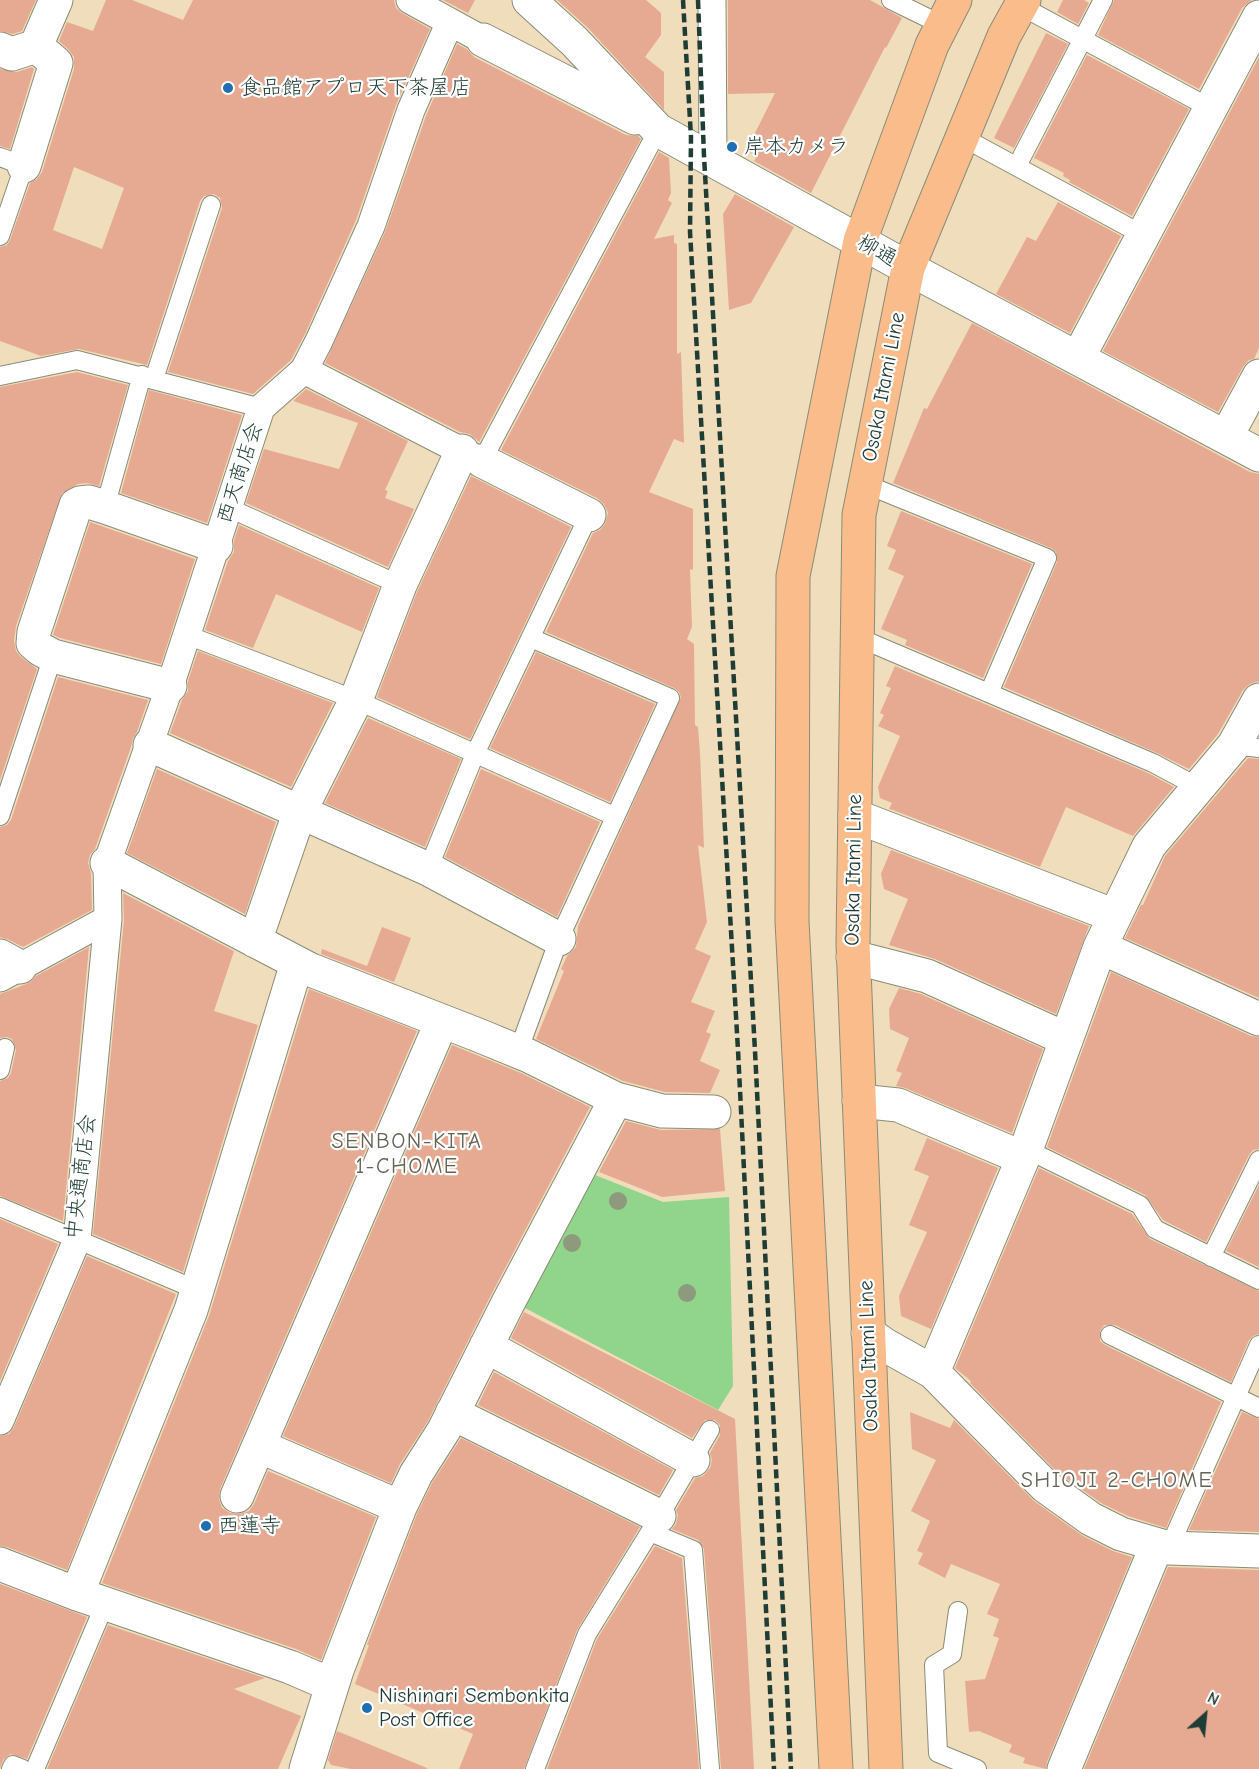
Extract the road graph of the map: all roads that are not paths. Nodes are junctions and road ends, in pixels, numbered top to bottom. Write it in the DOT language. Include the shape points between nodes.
graph roads {
  1 [pos="56,0"];
  2 [pos="410,0"];
  3 [pos="529,0"];
  4 [pos="712,0"];
  5 [pos="891,0"];
  6 [pos="1103,0"];
  7 [pos="1023,3"];
  8 [pos="949,13"];
  9 [pos="1259,17"];
  10 [pos="450,22"];
  11 [pos="1082,39"];
  12 [pos="483,40"];
  13 [pos="36,46"];
  14 [pos="0,49"];
  15 [pos="1210,108"];
  16 [pos="657,130"];
  17 [pos="962,137"];
  18 [pos="713,161"];
  19 [pos="12,162"];
  20 [pos="1017,166"];
  21 [pos="211,205"];
  22 [pos="1143,235"];
  23 [pos="0,236"];
  24 [pos="860,241"];
  25 [pos="908,268"];
  26 [pos="1078,358"];
  27 [pos="304,370"];
  28 [pos="0,376"];
  29 [pos="1259,376"];
  30 [pos="148,377"];
  31 [pos="261,408"];
  32 [pos="1226,437"];
  33 [pos="1259,455"];
  34 [pos="472,456"];
  35 [pos="865,484"];
  36 [pos="105,507"];
  37 [pos="229,507"];
  38 [pos="589,515"];
  39 [pos="216,546"];
  40 [pos="400,585"];
  41 [pos="187,635"];
  42 [pos="857,637"];
  43 [pos="531,638"];
  44 [pos="53,656"];
  45 [pos="170,686"];
  46 [pos="990,693"];
  47 [pos="356,700"];
  48 [pos="1259,700"];
  49 [pos="150,745"];
  50 [pos="1246,747"];
  51 [pos="475,754"];
  52 [pos="1198,787"];
  53 [pos="300,811"];
  54 [pos="0,816"];
  55 [pos="615,816"];
  56 [pos="855,816"];
  57 [pos="107,863"];
  58 [pos="428,868"];
  59 [pos="1114,916"];
  60 [pos="108,919"];
  61 [pos="559,939"];
  62 [pos="255,941"];
  63 [pos="1100,947"];
  64 [pos="853,957"];
  65 [pos="297,963"];
  66 [pos="7,967"];
  67 [pos="1259,1019"];
  68 [pos="442,1021"];
  69 [pos="1066,1039"];
  70 [pos="5,1048"];
  71 [pos="518,1052"];
  72 [pos="0,1070"];
  73 [pos="616,1099"];
  74 [pos="859,1101"];
  75 [pos="714,1112"];
  76 [pos="1025,1154"];
  77 [pos="1259,1160"];
  78 [pos="0,1207"];
  79 [pos="77,1240"];
  80 [pos="1211,1257"];
  81 [pos="1259,1280"];
  82 [pos="197,1290"];
  83 [pos="868,1333"];
  84 [pos="1110,1335"];
  85 [pos="1259,1345"];
  86 [pos="486,1346"];
  87 [pos="933,1372"];
  88 [pos="1236,1397"];
  89 [pos="1259,1407"];
  90 [pos="452,1413"];
  91 [pos="0,1421"];
  92 [pos="710,1430"];
  93 [pos="259,1446"];
  94 [pos="693,1460"];
  95 [pos="237,1496"];
  96 [pos="400,1507"];
  97 [pos="655,1524"];
  98 [pos="1163,1547"];
  99 [pos="1259,1551"];
  100 [pos="0,1564"];
  101 [pos="91,1599"];
  102 [pos="958,1611"];
  103 [pos="332,1685"];
  104 [pos="11,1769"];
  105 [pos="22,1769"];
  106 [pos="35,1769"];
  107 [pos="306,1769"];
  108 [pos="535,1769"];
  109 [pos="710,1769"];
  110 [pos="836,1769"];
  111 [pos="886,1769"];
  112 [pos="977,1769"];
  113 [pos="1064,1769"];
  1 -- 13 [label="street"];
  2 -- 10 [label="street"];
  3 -- 16 [label="street, 柳通" via="574,41"];
  4 -- 18 [label="street"];
  5 -- 8 [label="lane"];
  6 -- 11 [label="lane"];
  7 -- 11 [label="lane"];
  7 -- 17 [label="main road, Osaka Itami Line" via="1004,36"];
  8 -- 24 [label="main road" via="932,45"];
  9 -- 15 [label="street"];
  10 -- 12 [label="street"];
  10 -- 27 [label="street, 西天商店会" via="411,110 371,226"];
  11 -- 15 [label="lane"];
  11 -- 20 [label="lane"];
  12 -- 16 [label="street"];
  13 -- 14 [label="street" via="12,54"];
  13 -- 19 [label="street" via="56,63"];
  15 -- 22 [label="street"];
  16 -- 18 [label="street, 柳通"];
  16 -- 34 [label="lane"];
  17 -- 20 [label="lane"];
  17 -- 25 [label="main road, Osaka Itami Line"];
  18 -- 24 [label="street, 柳通"];
  19 -- 23 [label="lane"];
  20 -- 22 [label="lane"];
  21 -- 30 [label="lane"];
  22 -- 26 [label="street"];
  24 -- 25 [label="street, 柳通"];
  24 -- 110 [label="main road" via="794,576 792,921"];
  25 -- 26 [label="street, 柳通"];
  25 -- 35 [label="main road, Osaka Itami Line"];
  26 -- 32 [label="street, 柳通"];
  27 -- 31 [label="street, 西天商店会"];
  27 -- 34 [label="street"];
  28 -- 30 [label="lane" via="77,360"];
  29 -- 32 [label="street"];
  30 -- 31 [label="lane"];
  30 -- 36 [label="lane"];
  31 -- 37 [label="street, 西天商店会"];
  32 -- 33 [label="street, 柳通"];
  34 -- 38 [label="street"];
  34 -- 40 [label="street"];
  35 -- 42 [label="main road, Osaka Itami Line" via="859,515"];
  35 -- 46 [label="lane" via="1047,558"];
  36 -- 39 [label="street"];
  36 -- 44 [label="street" via="88,502 76,506 33,632 33,643"];
  37 -- 39 [label="street, 西天商店会"];
  37 -- 40 [label="lane"];
  38 -- 43 [label="lane"];
  39 -- 41 [label="street, 西天商店会"];
  40 -- 47 [label="street"];
  41 -- 45 [label="street, 西天商店会"];
  41 -- 47 [label="lane"];
  42 -- 46 [label="lane"];
  42 -- 56 [label="main road, Osaka Itami Line"];
  43 -- 51 [label="lane"];
  43 -- 55 [label="lane" via="670,698"];
  44 -- 45 [label="street"];
  44 -- 54 [label="lane"];
  45 -- 49 [label="street, 西天商店会"];
  46 -- 52 [label="lane" via="1153,763"];
  47 -- 51 [label="lane"];
  47 -- 53 [label="street"];
  48 -- 50 [label="street"];
  49 -- 53 [label="street"];
  49 -- 57 [label="street, 西天商店会"];
  50 -- 52 [label="street"];
  51 -- 55 [label="lane"];
  51 -- 58 [label="lane"];
  52 -- 59 [label="street" via="1149,846"];
  53 -- 58 [label="street"];
  53 -- 62 [label="street"];
  55 -- 61 [label="lane"];
  56 -- 59 [label="street"];
  56 -- 64 [label="main road, Osaka Itami Line"];
  57 -- 60 [label="street, 西天商店会"];
  57 -- 62 [label="street"];
  58 -- 61 [label="street"];
  59 -- 63 [label="street"];
  60 -- 66 [label="street"];
  60 -- 79 [label="street, 中央通商店会"];
  61 -- 71 [label="lane"];
  62 -- 65 [label="street"];
  63 -- 67 [label="street"];
  63 -- 69 [label="street"];
  64 -- 69 [label="street" via="927,976"];
  64 -- 74 [label="main road, Osaka Itami Line"];
  65 -- 68 [label="street"];
  65 -- 82 [label="street"];
  68 -- 71 [label="street"];
  68 -- 93 [label="street"];
  69 -- 76 [label="street"];
  70 -- 72 [label="lane"];
  71 -- 73 [label="street"];
  73 -- 75 [label="street" via="663,1111"];
  73 -- 86 [label="street"];
  74 -- 76 [label="street" via="898,1105"];
  74 -- 83 [label="main road, Osaka Itami Line"];
  76 -- 80 [label="lane" via="1140,1205 1155,1229"];
  76 -- 87 [label="street"];
  77 -- 80 [label="lane"];
  78 -- 79 [label="lane"];
  79 -- 82 [label="lane"];
  79 -- 91 [label="street, 中央通商店会"];
  80 -- 81 [label="lane"];
  82 -- 101 [label="street"];
  83 -- 87 [label="street"];
  83 -- 111 [label="main road, Osaka Itami Line"];
  84 -- 88 [label="lane"];
  85 -- 88 [label="lane"];
  86 -- 90 [label="street"];
  86 -- 94 [label="street"];
  87 -- 98 [label="street" via="1045,1486 1090,1519"];
  88 -- 89 [label="lane"];
  88 -- 98 [label="lane"];
  90 -- 96 [label="street"];
  90 -- 97 [label="street"];
  92 -- 94 [label="lane"];
  93 -- 95 [label="street"];
  93 -- 96 [label="street"];
  94 -- 97 [label="lane"];
  96 -- 103 [label="street"];
  97 -- 108 [label="lane" via="586,1634"];
  97 -- 109 [label="lane" via="693,1550"];
  98 -- 99 [label="street"];
  98 -- 113 [label="street"];
  100 -- 101 [label="street"];
  101 -- 103 [label="street"];
  101 -- 106 [label="lane"];
  102 -- 112 [label="lane" via="952,1654 934,1665 938,1753"];
  103 -- 107 [label="street"];
  104 -- 105 [label="lane" via="12,1765"];
}
